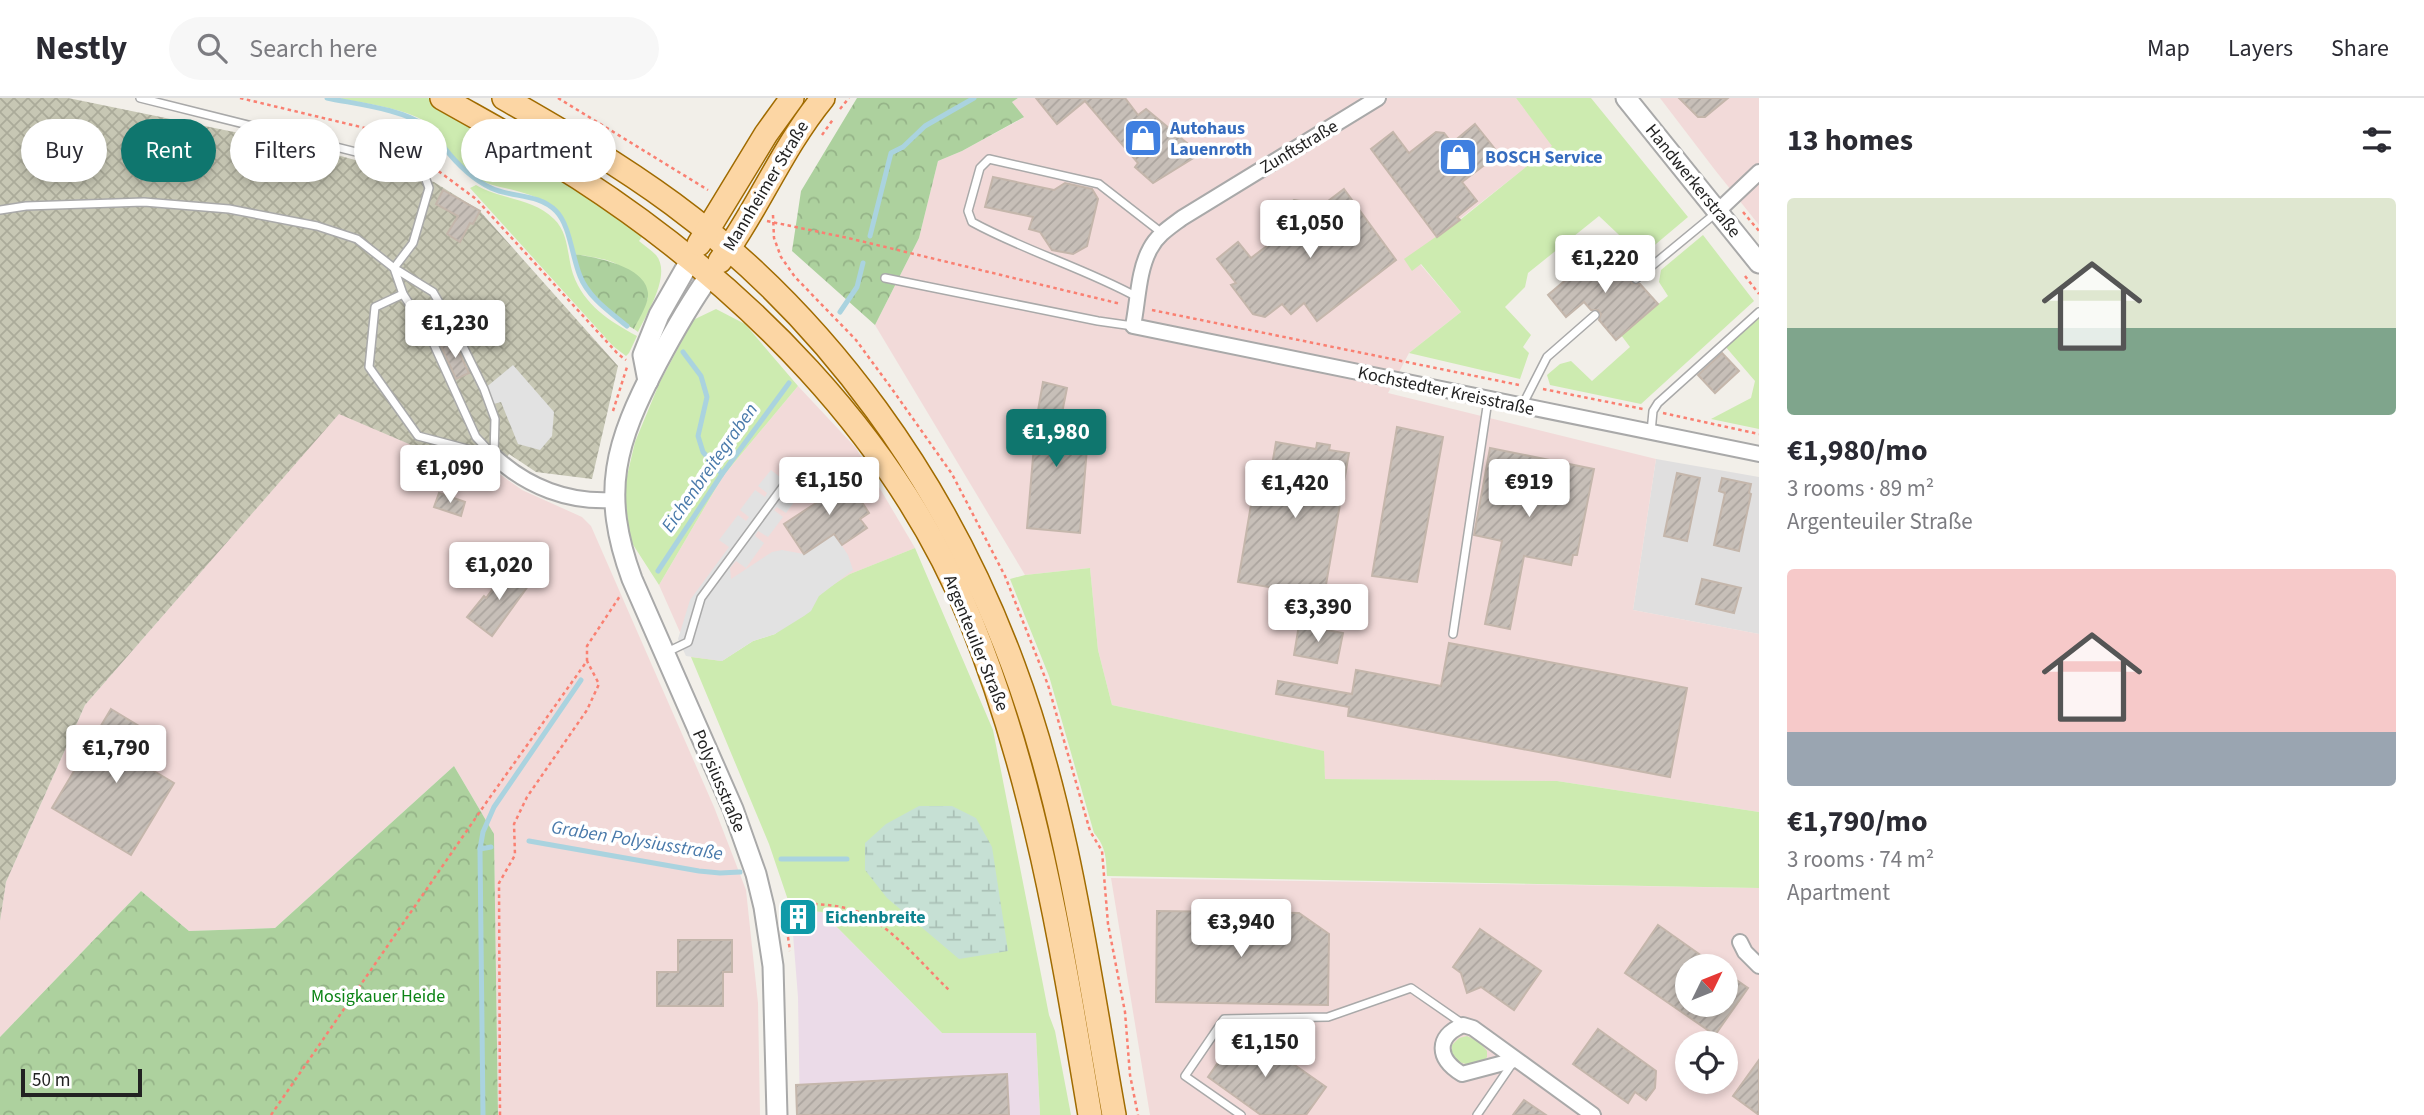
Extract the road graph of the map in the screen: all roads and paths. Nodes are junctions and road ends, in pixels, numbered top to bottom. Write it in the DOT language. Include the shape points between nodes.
graph roads {
  1 [pos="140,98"];
  2 [pos="240,98"];
  3 [pos="442,98"];
  4 [pos="504,98"];
  5 [pos="558,98"];
  6 [pos="823,98"];
  7 [pos="849,98"];
  8 [pos="1378,98"];
  9 [pos="1626,98"];
  10 [pos="785,103"];
  11 [pos="1359,103"];
  12 [pos="354,125"];
  13 [pos="821,136"];
  14 [pos="1759,172"];
  15 [pos="447,177"];
  16 [pos="689,180"];
  17 [pos="0,210"];
  18 [pos="1718,211"];
  19 [pos="773,212"];
  20 [pos="707,231"];
  21 [pos="1162,233"];
  22 [pos="729,249"];
  23 [pos="691,259"];
  24 [pos="1759,263"];
  25 [pos="394,268"];
  26 [pos="710,275"];
  27 [pos="885,278"];
  28 [pos="1636,279"];
  29 [pos="403,294"];
  30 [pos="1138,302"];
  31 [pos="1759,312"];
  32 [pos="1595,315"];
  33 [pos="1133,326"];
  34 [pos="629,362"];
  35 [pos="648,380"];
  36 [pos="1532,387"];
  37 [pos="1488,400"];
  38 [pos="1521,407"];
  39 [pos="1653,411"];
  40 [pos="1651,432"];
  41 [pos="1759,434"];
  42 [pos="1759,454"];
  43 [pos="494,456"];
  44 [pos="785,484"];
  45 [pos="614,500"];
  46 [pos="632,579"];
  47 [pos="1452,634"];
  48 [pos="664,653"];
  49 [pos="587,661"];
  50 [pos="786,903"];
  51 [pos="1740,942"];
  52 [pos="1759,967"];
  53 [pos="950,991"];
  54 [pos="1464,1025"];
  55 [pos="1515,1060"];
  56 [pos="271,1115"];
  57 [pos="500,1115"];
  58 [pos="777,1115"];
  59 [pos="1090,1115"];
  60 [pos="1114,1115"];
  61 [pos="1241,1115"];
  62 [pos="1477,1115"];
  63 [pos="1592,1115"];
  1 -- 25 [label="lane" via="412,166 424,174 429,188 413,243"];
  2 -- 12 [label="path"];
  3 -- 23 [label="main road, Argenteuiler Straße" via="578,177"];
  4 -- 20 [label="main road, Argenteuiler Straße" via="612,163"];
  5 -- 16 [label="path"];
  6 -- 22 [label="main road, Mannheimer Straße" via="792,139"];
  7 -- 13 [label="path"];
  8 -- 11 [label="street, Zunftstraße"];
  9 -- 18 [label="street, Handwerkerstraße"];
  10 -- 20 [label="main road, Mannheimer Straße"];
  11 -- 21 [label="street, Zunftstraße"];
  14 -- 18 [label="street"];
  15 -- 34 [label="path" via="476,200"];
  17 -- 25 [label="lane" via="144,202 229,209 317,226 357,239"];
  18 -- 24 [label="street, Handwerkerstraße"];
  18 -- 28 [label="lane"];
  19 -- 30 [label="path" via="772,224"];
  20 -- 22 [label="main road, Argenteuiler Straße"];
  20 -- 23 [label="main road, Mannheimer Straße"];
  21 -- 30 [label="street, Zunftstraße" via="1150,249"];
  21 -- 30 [label="lane" via="1099,184 989,159 979,168 968,211 972,222 1002,239 1111,282"];
  22 -- 26 [label="main road, Mannheimer Straße"];
  22 -- 60 [label="main road, Argenteuiler Straße" via="847,370 919,475 978,581 1014,666 1051,787"];
  23 -- 26 [label="main road, Argenteuiler Straße"];
  23 -- 35 [label="street, Polysiusstraße" via="659,315 643,355"];
  25 -- 29 [label="lane"];
  25 -- 43 [label="lane" via="433,292 454,328 495,419"];
  26 -- 35 [label="street, Polysiusstraße"];
  26 -- 59 [label="main road, Argenteuiler Straße" via="797,360 882,461 942,560 970,618 996,687 1033,813"];
  27 -- 33 [label="lane"];
  29 -- 43 [label="lane" via="430,337 476,436"];
  29 -- 43 [label="lane" via="375,307 369,367 418,436"];
  30 -- 33 [label="street, Zunftstraße"];
  30 -- 36 [label="path"];
  31 -- 39 [label="lane"];
  32 -- 36 [label="lane" via="1547,357"];
  33 -- 37 [label="street, Kochstedter Kreisstraße"];
  35 -- 45 [label="street, Polysiusstraße" via="624,432"];
  36 -- 38 [label="lane"];
  36 -- 39 [label="path"];
  37 -- 38 [label="street, Kochstedter Kreisstraße"];
  37 -- 47 [label="lane"];
  38 -- 40 [label="street, Kochstedter Kreisstraße"];
  39 -- 40 [label="lane"];
  39 -- 41 [label="path"];
  40 -- 42 [label="street, Kochstedter Kreisstraße"];
  43 -- 45 [label="street" via="541,489 584,500"];
  44 -- 48 [label="lane" via="701,598 688,642"];
  45 -- 46 [label="street, Polysiusstraße" via="621,550"];
  46 -- 48 [label="street, Polysiusstraße"];
  46 -- 49 [label="path" via="587,646"];
  48 -- 58 [label="street, Polysiusstraße" via="748,848 764,906 774,976"];
  49 -- 56 [label="path"];
  49 -- 57 [label="path" via="599,684 587,710 527,797 514,824 515,855 499,883"];
  50 -- 53 [label="path" via="860,913 904,945"];
  51 -- 52 [label="street"];
  54 -- 55 [label="street"];
  54 -- 55 [label="street" via="1450,1030 1444,1040 1450,1066 1462,1073"];
  54 -- 61 [label="lane" via="1411,988 1328,1017 1224,1019 1185,1076"];
  55 -- 62 [label="lane"];
  55 -- 63 [label="street"];
}
